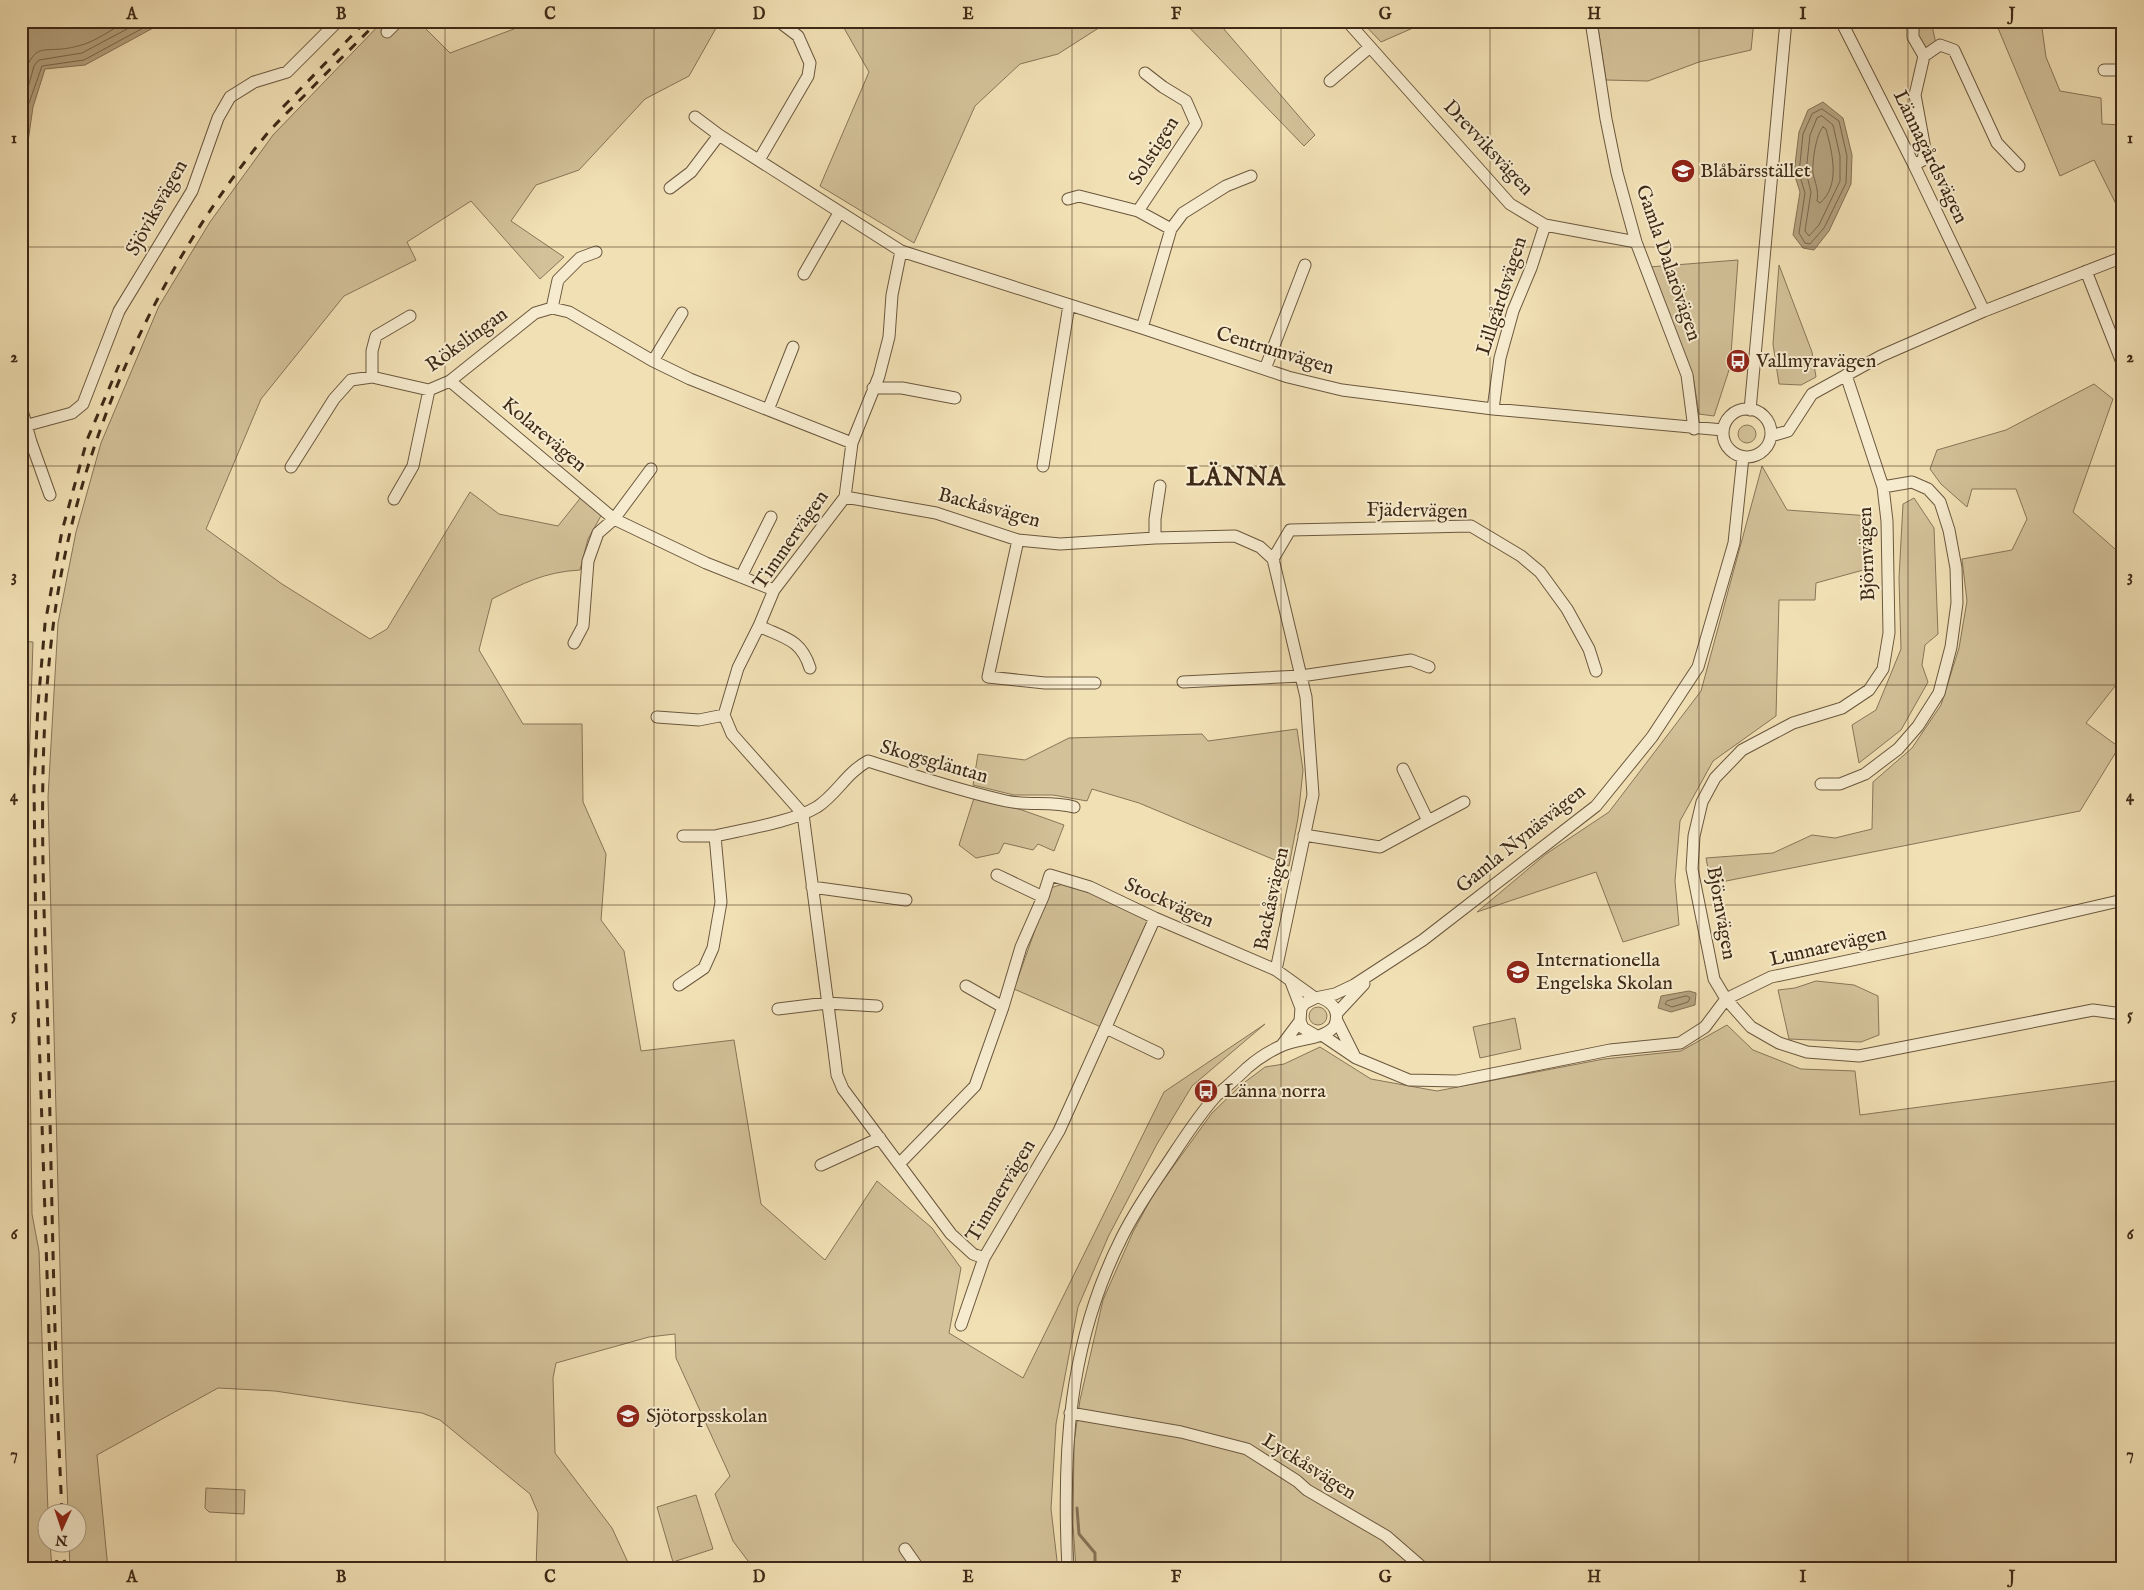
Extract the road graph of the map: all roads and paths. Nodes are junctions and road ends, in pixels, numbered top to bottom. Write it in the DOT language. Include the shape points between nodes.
graph roads {
  1 [pos="338,21"];
  2 [pos="398,21"];
  3 [pos="1347,21"];
  4 [pos="1590,21"];
  5 [pos="1786,21"];
  6 [pos="1841,21"];
  7 [pos="1913,21"];
  8 [pos="781,23"];
  9 [pos="388,32"];
  10 [pos="1370,47"];
  11 [pos="1924,56"];
  12 [pos="2104,70"];
  13 [pos="2123,70"];
  14 [pos="1145,73"];
  15 [pos="1330,80"];
  16 [pos="695,117"];
  17 [pos="719,135"];
  18 [pos="759,160"];
  19 [pos="1914,164"];
  20 [pos="2018,166"];
  21 [pos="1251,176"];
  22 [pos="670,188"];
  23 [pos="1068,199"];
  24 [pos="1138,211"];
  25 [pos="839,213"];
  26 [pos="1545,226"];
  27 [pos="1171,229"];
  28 [pos="1636,242"];
  29 [pos="901,251"];
  30 [pos="596,252"];
  31 [pos="2123,257"];
  32 [pos="1305,265"];
  33 [pos="2086,271"];
  34 [pos="804,274"];
  35 [pos="1069,305"];
  36 [pos="552,308"];
  37 [pos="1984,311"];
  38 [pos="682,313"];
  39 [pos="410,316"];
  40 [pos="1142,328"];
  41 [pos="793,347"];
  42 [pos="653,362"];
  43 [pos="2123,364"];
  44 [pos="1265,369"];
  45 [pos="1846,376"];
  46 [pos="372,377"];
  47 [pos="450,381"];
  48 [pos="873,388"];
  49 [pos="429,390"];
  50 [pos="955,398"];
  51 [pos="21,407"];
  52 [pos="1493,409"];
  53 [pos="768,410"];
  54 [pos="1750,410"];
  55 [pos="28,425"];
  56 [pos="1694,429"];
  57 [pos="1723,430"];
  58 [pos="1771,436"];
  59 [pos="26,443"];
  60 [pos="852,443"];
  61 [pos="1743,457"];
  62 [pos="1042,466"];
  63 [pos="291,467"];
  64 [pos="651,469"];
  65 [pos="1160,486"];
  66 [pos="1883,487"];
  67 [pos="50,495"];
  68 [pos="845,497"];
  69 [pos="394,499"];
  70 [pos="771,517"];
  71 [pos="614,519"];
  72 [pos="1155,538"];
  73 [pos="1018,540"];
  74 [pos="1273,559"];
  75 [pos="741,576"];
  76 [pos="774,590"];
  77 [pos="760,626"];
  78 [pos="574,643"];
  79 [pos="1429,667"];
  80 [pos="810,668"];
  81 [pos="1596,671"];
  82 [pos="1301,676"];
  83 [pos="1183,682"];
  84 [pos="1095,683"];
  85 [pos="724,715"];
  86 [pos="657,717"];
  87 [pos="1403,769"];
  88 [pos="1821,784"];
  89 [pos="1464,802"];
  90 [pos="1074,806"];
  91 [pos="803,814"];
  92 [pos="1428,821"];
  93 [pos="1304,835"];
  94 [pos="683,836"];
  95 [pos="715,836"];
  96 [pos="997,875"];
  97 [pos="812,887"];
  98 [pos="1043,897"];
  99 [pos="906,900"];
  100 [pos="2123,900"];
  101 [pos="1155,918"];
  102 [pos="1276,970"];
  103 [pos="1376,972"];
  104 [pos="1291,982"];
  105 [pos="679,985"];
  106 [pos="966,986"];
  107 [pos="1318,998"];
  108 [pos="1726,999"];
  109 [pos="827,1003"];
  110 [pos="877,1006"];
  111 [pos="1003,1007"];
  112 [pos="1301,1008"];
  113 [pos="778,1009"];
  114 [pos="2115,1013"];
  115 [pos="1337,1017"];
  116 [pos="1300,1021"];
  117 [pos="1106,1028"];
  118 [pos="1319,1035"];
  119 [pos="1282,1046"];
  120 [pos="1158,1053"];
  121 [pos="1356,1058"];
  122 [pos="880,1138"];
  123 [pos="899,1164"];
  124 [pos="821,1165"];
  125 [pos="976,1258"];
  126 [pos="961,1325"];
  127 [pos="1070,1413"];
  128 [pos="905,1549"];
  129 [pos="919,1569"];
  130 [pos="1068,1569"];
  131 [pos="1424,1569"];
  1 -- 55 [label="street, Sjöviksvägen" via="287,72 254,82 230,97 218,118 192,191 119,311 82,404 72,413"];
  2 -- 9 [label="street"];
  3 -- 10 [label="street, Drevviksvägen"];
  4 -- 28 [label="street, Gamla Dalarövägen" via="1606,119"];
  5 -- 54 [label="street"];
  6 -- 19 [label="street, Lännagårdsvägen"];
  7 -- 11 [label="street" via="1913,37"];
  8 -- 18 [label="street" via="798,36 810,63 808,76"];
  10 -- 15 [label="street"];
  10 -- 26 [label="street, Drevviksvägen" via="1510,204"];
  11 -- 19 [label="street" via="1915,95 1925,149 1923,160"];
  11 -- 20 [label="street" via="1940,45 1954,50 1997,143"];
  12 -- 13 [label="street"];
  14 -- 24 [label="street, Solstigen" via="1186,101 1196,124"];
  16 -- 17 [label="street, Centrumvägen"];
  17 -- 18 [label="street, Centrumvägen"];
  17 -- 22 [label="street" via="691,172"];
  18 -- 25 [label="street, Centrumvägen"];
  19 -- 37 [label="street, Lännagårdsvägen"];
  21 -- 27 [label="street" via="1226,186 1183,213"];
  23 -- 24 [label="street, Solstigen" via="1079,196"];
  24 -- 27 [label="street, Solstigen"];
  25 -- 29 [label="street, Centrumvägen"];
  25 -- 34 [label="street"];
  26 -- 28 [label="street, Drevviksvägen"];
  26 -- 52 [label="street, Lillgårdsvägen" via="1513,311 1500,358"];
  27 -- 40 [label="street"];
  28 -- 56 [label="street, Gamla Dalarövägen" via="1687,375"];
  29 -- 35 [label="street, Centrumvägen"];
  29 -- 48 [label="street, Timmervägen" via="892,296 889,337"];
  30 -- 36 [label="street" via="580,258 558,280"];
  31 -- 33 [label="street"];
  32 -- 44 [label="street"];
  33 -- 37 [label="street"];
  33 -- 43 [label="street"];
  35 -- 40 [label="street, Centrumvägen"];
  35 -- 62 [label="street"];
  36 -- 42 [label="street" via="568,312"];
  36 -- 47 [label="street, Rökslingan" via="535,313"];
  37 -- 45 [label="street" via="1881,356"];
  38 -- 42 [label="street"];
  39 -- 46 [label="street" via="376,336 372,351"];
  40 -- 44 [label="street, Centrumvägen"];
  41 -- 53 [label="street"];
  42 -- 53 [label="street"];
  44 -- 52 [label="street, Centrumvägen" via="1342,390"];
  45 -- 58 [label="street" via="1812,394 1788,431"];
  45 -- 66 [label="street, Björnvägen"];
  46 -- 49 [label="street, Rökslingan"];
  46 -- 63 [label="street, Rökslingan" via="351,380 334,399"];
  47 -- 49 [label="street, Rökslingan"];
  47 -- 71 [label="street, Kolarevägen"];
  48 -- 50 [label="street" via="902,388"];
  48 -- 60 [label="street, Timmervägen"];
  49 -- 69 [label="street" via="413,466"];
  51 -- 55 [label="street"];
  52 -- 56 [label="street, Centrumvägen"];
  53 -- 60 [label="street"];
  54 -- 57 [label="street" via="1732,414"];
  54 -- 58 [label="street" via="1763,416 1771,428"];
  55 -- 59 [label="street"];
  56 -- 57 [label="street, Centrumvägen"];
  57 -- 61 [label="street" via="1728,448"];
  58 -- 61 [label="street" via="1769,444 1758,455"];
  59 -- 67 [label="street"];
  60 -- 68 [label="street, Timmervägen"];
  61 -- 103 [label="street, Gamla Nynäsvägen" via="1734,543 1698,667 1652,737 1596,806 1423,940"];
  64 -- 71 [label="street"];
  65 -- 72 [label="street"];
  66 -- 88 [label="street" via="1912,482 1928,489 1940,502 1956,568 1957,603 1951,647 1938,694 1918,726 1898,749 1865,774 1840,784"];
  66 -- 108 [label="street, Björnvägen" via="1887,521 1889,633 1882,669 1868,690 1842,708 1793,723 1742,750 1715,778 1702,802 1694,836 1692,869 1714,979"];
  68 -- 73 [label="street, Backåsvägen" via="936,513"];
  68 -- 76 [label="street, Timmervägen"];
  70 -- 75 [label="street"];
  71 -- 75 [label="street, Kolarevägen"];
  71 -- 78 [label="street" via="598,533 588,561 583,626"];
  72 -- 73 [label="street, Backåsvägen" via="1060,544"];
  72 -- 74 [label="street, Backåsvägen" via="1235,536 1260,547"];
  73 -- 84 [label="street" via="988,677 1045,684"];
  74 -- 81 [label="street, Fjädervägen" via="1290,530 1471,526 1521,556 1540,572 1568,609 1589,649"];
  74 -- 82 [label="street, Backåsvägen"];
  75 -- 76 [label="street, Kolarevägen"];
  76 -- 77 [label="street, Timmervägen"];
  77 -- 80 [label="street" via="797,644 806,654"];
  77 -- 85 [label="street, Timmervägen" via="738,668"];
  79 -- 82 [label="street" via="1412,660"];
  82 -- 83 [label="street"];
  82 -- 93 [label="street, Backåsvägen" via="1306,697 1312,795"];
  85 -- 86 [label="street" via="699,720"];
  85 -- 91 [label="street" via="732,734"];
  87 -- 92 [label="street"];
  89 -- 92 [label="street, Backåsvägen"];
  90 -- 91 [label="street, Skogsgläntan" via="1005,801 868,761 856,768 819,806"];
  91 -- 95 [label="street"];
  91 -- 97 [label="street, Timmervägen"];
  92 -- 93 [label="street, Backåsvägen" via="1380,847"];
  93 -- 102 [label="street, Backåsvägen"];
  94 -- 95 [label="street"];
  95 -- 105 [label="street" via="721,902 713,948 704,968"];
  96 -- 98 [label="street"];
  97 -- 99 [label="street"];
  97 -- 109 [label="street, Timmervägen"];
  98 -- 101 [label="street, Stockvägen" via="1050,875 1090,887"];
  98 -- 111 [label="street, Stockvägen" via="1021,947"];
  100 -- 108 [label="street, Lunnarevägen" via="1771,977"];
  101 -- 102 [label="street, Stockvägen"];
  101 -- 117 [label="street, Timmervägen"];
  102 -- 104 [label="street, Stockvägen"];
  103 -- 107 [label="street, Gamla Nynäsvägen" via="1354,986"];
  103 -- 115 [label="street, Gamla Nynäsvägen"];
  104 -- 107 [label="street, Stockvägen"];
  104 -- 112 [label="street"];
  106 -- 111 [label="street"];
  107 -- 112 [label="street, Gamla Nynäsvägen"];
  107 -- 115 [label="street" via="1334,1006"];
  108 -- 114 [label="street, Björnvägen" via="1751,1027 1779,1043 1807,1052 1859,1056 2092,1010"];
  108 -- 121 [label="street, Lunnarevägen" via="1705,1027 1680,1042 1610,1050 1457,1081 1409,1080"];
  109 -- 110 [label="street"];
  109 -- 113 [label="street"];
  109 -- 122 [label="street, Timmervägen" via="840,1082 851,1102"];
  111 -- 123 [label="street, Stockvägen" via="975,1086"];
  112 -- 116 [label="street"];
  115 -- 118 [label="street, Gamla Nynäsvägen" via="1334,1027"];
  115 -- 121 [label="street"];
  116 -- 118 [label="street" via="1308,1033"];
  116 -- 119 [label="street, Gamla Nynäsvägen"];
  117 -- 120 [label="street"];
  117 -- 125 [label="street, Timmervägen" via="1059,1131"];
  118 -- 119 [label="street, Gamla Nynäsvägen"];
  118 -- 121 [label="street, Lunnarevägen"];
  119 -- 127 [label="street, Gamla Nynäsvägen" via="1252,1064 1215,1098 1152,1186 1122,1237 1085,1330"];
  122 -- 123 [label="street, Timmervägen"];
  122 -- 124 [label="street"];
  123 -- 125 [label="street, Timmervägen" via="951,1234"];
  125 -- 126 [label="street"];
  127 -- 130 [label="street, Gamla Nynäsvägen" via="1066,1446"];
  127 -- 131 [label="street, Lyckåsvägen" via="1181,1432 1247,1449 1307,1490 1386,1536"];
  128 -- 129 [label="street"];
}
